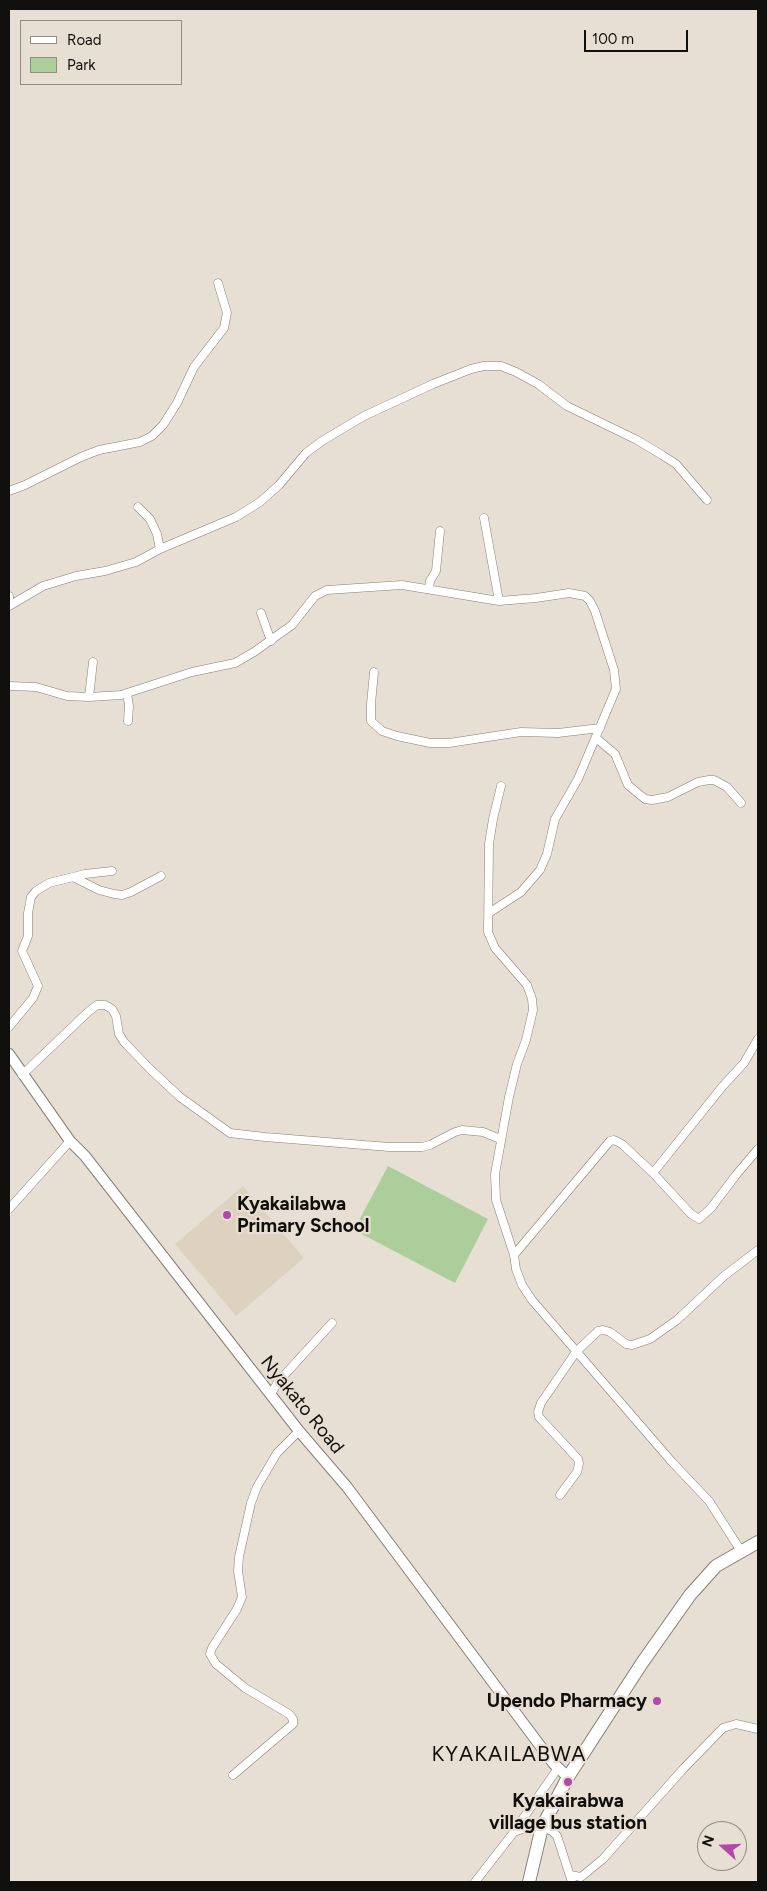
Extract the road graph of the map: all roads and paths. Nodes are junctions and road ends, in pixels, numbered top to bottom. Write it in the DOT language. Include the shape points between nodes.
graph roads {
  1 [pos="218,283"];
  2 [pos="9,491"];
  3 [pos="707,500"];
  4 [pos="138,508"];
  5 [pos="484,518"];
  6 [pos="440,531"];
  7 [pos="160,549"];
  8 [pos="429,589"];
  9 [pos="499,600"];
  10 [pos="9,606"];
  11 [pos="261,613"];
  12 [pos="271,641"];
  13 [pos="93,662"];
  14 [pos="374,672"];
  15 [pos="9,686"];
  16 [pos="127,693"];
  17 [pos="89,698"];
  18 [pos="128,721"];
  19 [pos="600,728"];
  20 [pos="596,738"];
  21 [pos="502,786"];
  22 [pos="741,803"];
  23 [pos="112,871"];
  24 [pos="161,876"];
  25 [pos="73,877"];
  26 [pos="489,913"];
  27 [pos="9,1027"];
  28 [pos="758,1038"];
  29 [pos="9,1054"];
  30 [pos="22,1075"];
  31 [pos="500,1139"];
  32 [pos="70,1141"];
  33 [pos="758,1149"];
  34 [pos="653,1173"];
  35 [pos="9,1209"];
  36 [pos="758,1250"];
  37 [pos="514,1255"];
  38 [pos="332,1323"];
  39 [pos="576,1352"];
  40 [pos="271,1394"];
  41 [pos="299,1431"];
  42 [pos="560,1495"];
  43 [pos="758,1542"];
  44 [pos="741,1551"];
  45 [pos="758,1729"];
  46 [pos="558,1768"];
  47 [pos="233,1775"];
  48 [pos="568,1777"];
  49 [pos="542,1827"];
  50 [pos="514,1832"];
  51 [pos="571,1879"];
  52 [pos="475,1882"];
  53 [pos="529,1882"];
  1 -- 2 [label="street" via="227,314 224,328 194,367 163,425 152,436 140,442 99,450"];
  3 -- 7 [label="street" via="676,464 662,454 567,406 516,372 501,366 484,366 433,384 364,416 306,452 260,502 236,517"];
  4 -- 7 [label="street" via="150,519"];
  5 -- 9 [label="street"];
  6 -- 8 [label="street" via="436,570"];
  7 -- 10 [label="street" via="136,562 43,586"];
  8 -- 9 [label="street"];
  8 -- 12 [label="street" via="402,586 320,592 292,625"];
  9 -- 19 [label="street" via="569,593 585,596 590,601 616,679 614,695"];
  11 -- 12 [label="street"];
  12 -- 16 [label="street" via="235,663 192,672"];
  13 -- 17 [label="street"];
  14 -- 19 [label="street" via="371,720 382,731 397,736 430,743 521,732 558,733"];
  15 -- 17 [label="street" via="36,687 67,696"];
  16 -- 17 [label="street"];
  16 -- 18 [label="street"];
  19 -- 20 [label="street"];
  20 -- 22 [label="street" via="615,754 628,785 644,799 668,797 698,782 714,780 727,787"];
  20 -- 26 [label="street" via="555,819 540,870 521,892"];
  21 -- 26 [label="street" via="489,844"];
  23 -- 25 [label="street"];
  24 -- 25 [label="street" via="122,894 99,890"];
  25 -- 27 [label="street" via="49,883 31,897 28,936 22,951 38,986 33,998"];
  26 -- 31 [label="street" via="488,932 495,948 527,984 533,1010"];
  28 -- 34 [label="street" via="744,1063"];
  29 -- 30 [label="street, Nyakato Road"];
  30 -- 31 [label="street" via="88,1012 105,1005 116,1016 124,1042 150,1070 180,1097 230,1133 389,1147 422,1147 462,1130 483,1132"];
  30 -- 32 [label="street, Nyakato Road"];
  31 -- 37 [label="street" via="495,1174 496,1200"];
  32 -- 35 [label="street"];
  32 -- 40 [label="street, Nyakato Road"];
  33 -- 34 [label="street" via="699,1219 690,1214"];
  34 -- 37 [label="street" via="618,1141 610,1141"];
  36 -- 39 [label="street" via="724,1276 677,1320 650,1339 632,1346 604,1330 598,1330"];
  37 -- 39 [label="street" via="522,1285"];
  38 -- 40 [label="street" via="278,1382"];
  39 -- 42 [label="street" via="538,1412 580,1464"];
  39 -- 44 [label="street" via="709,1501"];
  40 -- 41 [label="street, Nyakato Road"];
  41 -- 46 [label="street, Nyakato Road" via="348,1487"];
  41 -- 47 [label="street" via="277,1453 257,1488 239,1556 242,1597 210,1654 216,1664 246,1688 289,1714 293,1724"];
  43 -- 44 [label="highway"];
  44 -- 48 [label="highway" via="716,1566 690,1595 642,1662"];
  45 -- 51 [label="street" via="736,1724 723,1728 603,1859 581,1877"];
  46 -- 48 [label="street, Nyakato Road"];
  46 -- 50 [label="street"];
  48 -- 49 [label="highway"];
  49 -- 50 [label="street" via="526,1826"];
  49 -- 51 [label="street" via="556,1836"];
  49 -- 53 [label="highway"];
  50 -- 52 [label="street"];
}
